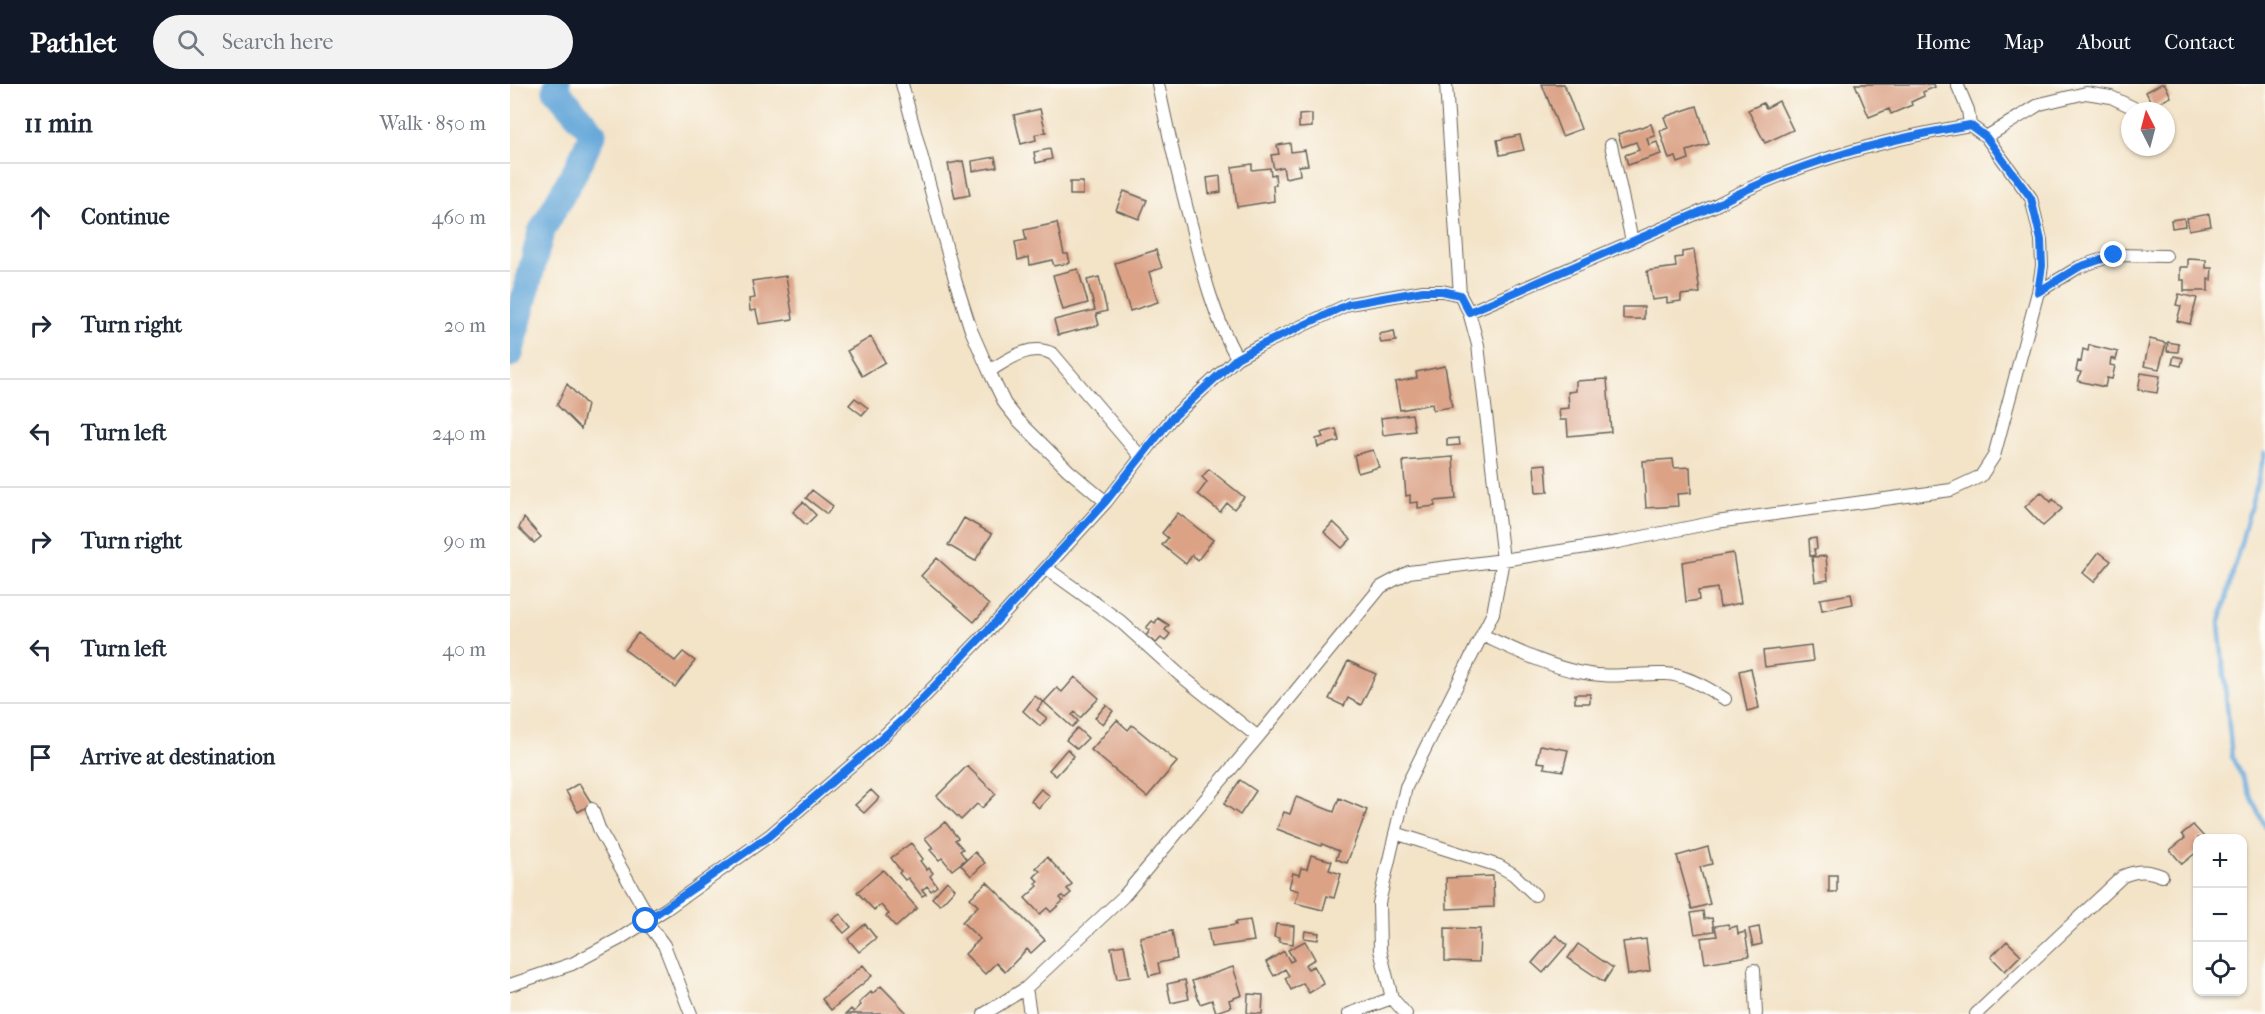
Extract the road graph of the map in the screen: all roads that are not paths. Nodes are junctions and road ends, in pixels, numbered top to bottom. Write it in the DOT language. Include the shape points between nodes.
graph roads {
  1 [pos="902,84"];
  2 [pos="1158,84"];
  3 [pos="1446,84"];
  4 [pos="1957,84"];
  5 [pos="2121,102"];
  6 [pos="1970,125"];
  7 [pos="1986,137"];
  8 [pos="1611,145"];
  9 [pos="1632,241"];
  10 [pos="2166,256"];
  11 [pos="2038,292"];
  12 [pos="1460,295"];
  13 [pos="1469,312"];
  14 [pos="1237,358"];
  15 [pos="989,371"];
  16 [pos="1141,457"];
  17 [pos="1106,501"];
  18 [pos="1503,560"];
  19 [pos="1046,568"];
  20 [pos="1482,635"];
  21 [pos="1725,699"];
  22 [pos="1258,737"];
  23 [pos="592,809"];
  24 [pos="1395,833"];
  25 [pos="2162,876"];
  26 [pos="1535,895"];
  27 [pos="648,920"];
  28 [pos="1754,970"];
  29 [pos="510,985"];
  30 [pos="1026,987"];
  31 [pos="1392,998"];
  32 [pos="691,1014"];
  33 [pos="984,1014"];
  34 [pos="1030,1014"];
  35 [pos="1349,1014"];
  36 [pos="1406,1014"];
  37 [pos="1756,1014"];
  38 [pos="1976,1014"];
  1 -- 15 [label="street" via="956,283"];
  2 -- 14 [label="street" via="1209,294"];
  3 -- 12 [label="street"];
  4 -- 6 [label="street"];
  5 -- 7 [label="street" via="2086,93 2040,104"];
  6 -- 7 [label="street"];
  6 -- 9 [label="street" via="1821,159"];
  7 -- 11 [label="street" via="2031,198 2041,240"];
  8 -- 9 [label="street"];
  9 -- 13 [label="street"];
  10 -- 11 [label="street" via="2114,255 2079,267"];
  11 -- 18 [label="street" via="1994,456 1981,476 1951,490 1716,522"];
  12 -- 13 [label="street"];
  12 -- 14 [label="street" via="1423,291 1349,304"];
  13 -- 18 [label="street" via="1478,345"];
  14 -- 16 [label="street" via="1171,419"];
  15 -- 16 [label="street" via="1024,351 1046,350"];
  15 -- 17 [label="street" via="1005,404 1018,420"];
  16 -- 17 [label="street"];
  17 -- 19 [label="street"];
  18 -- 20 [label="street" via="1493,613"];
  18 -- 22 [label="street" via="1409,572 1381,586"];
  19 -- 22 [label="street" via="1120,621"];
  19 -- 27 [label="street" via="868,751 769,836"];
  20 -- 21 [label="street" via="1576,672 1608,677 1668,674 1705,686"];
  20 -- 24 [label="street" via="1406,787"];
  22 -- 30 [label="street" via="1123,897"];
  23 -- 27 [label="street"];
  24 -- 26 [label="street" via="1499,866"];
  24 -- 31 [label="street" via="1379,903 1380,950"];
  25 -- 38 [label="street" via="2137,871 2123,876"];
  27 -- 29 [label="street" via="572,964"];
  27 -- 32 [label="street" via="664,945"];
  28 -- 37 [label="street"];
  30 -- 33 [label="street"];
  30 -- 34 [label="street"];
  31 -- 35 [label="street"];
  31 -- 36 [label="street"];
}
